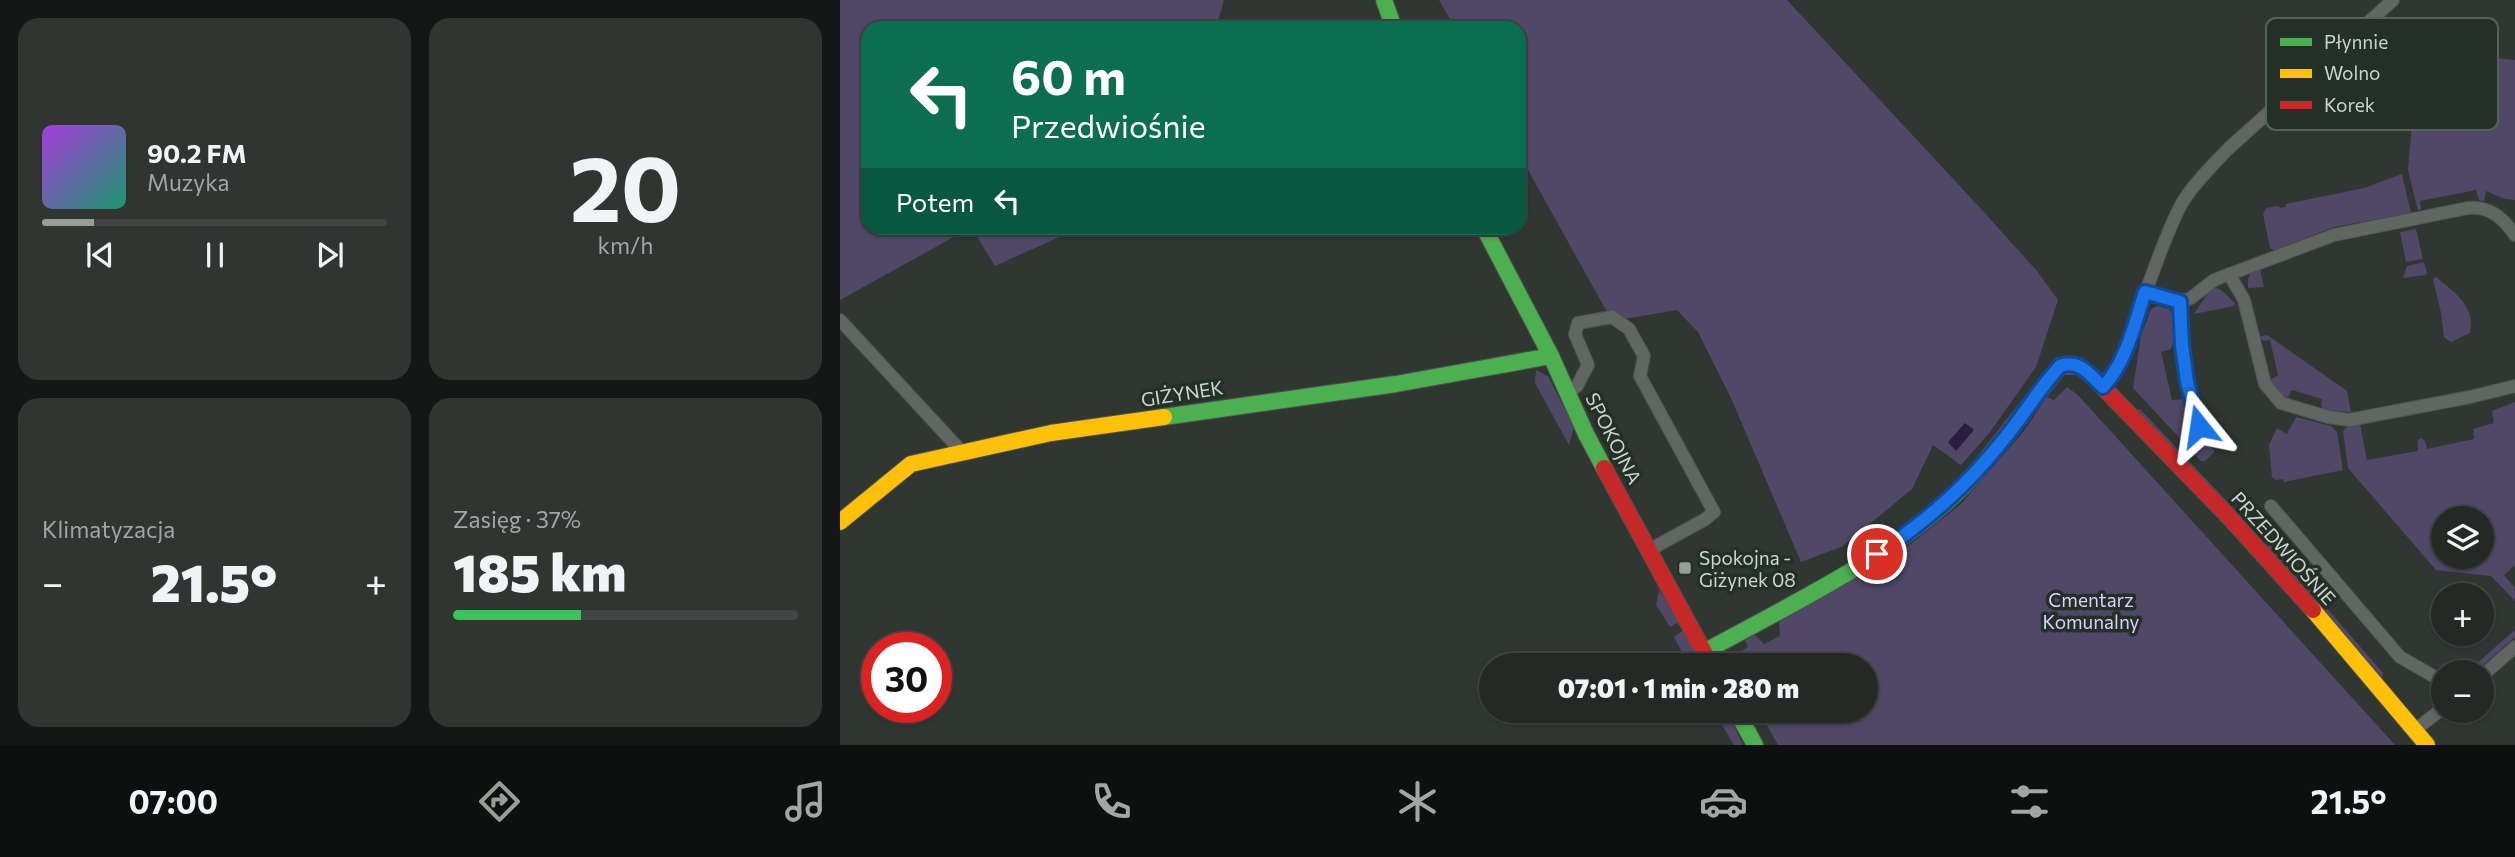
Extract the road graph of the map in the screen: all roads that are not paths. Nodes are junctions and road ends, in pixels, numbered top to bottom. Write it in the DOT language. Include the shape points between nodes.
graph roads {
  1 [pos="1384,0"];
  2 [pos="2393,0"];
  3 [pos="2373,18"];
  4 [pos="1392,21"];
  5 [pos="2266,115"];
  6 [pos="1488,235"];
  7 [pos="2515,235"];
  8 [pos="2229,274"];
  9 [pos="2145,292"];
  10 [pos="2180,302"];
  11 [pos="840,320"];
  12 [pos="1551,356"];
  13 [pos="2515,386"];
  14 [pos="2103,387"];
  15 [pos="1567,393"];
  16 [pos="2199,426"];
  17 [pos="962,452"];
  18 [pos="2271,506"];
  19 [pos="840,522"];
  20 [pos="1649,550"];
  21 [pos="2515,647"];
  22 [pos="1705,653"];
  23 [pos="1716,653"];
  24 [pos="2494,665"];
  25 [pos="2431,675"];
  26 [pos="2431,717"];
  27 [pos="1743,723"];
  28 [pos="2415,730"];
  29 [pos="1755,745"];
  30 [pos="2427,745"];
  1 -- 4 [label="street"];
  2 -- 3 [label="street"];
  5 -- 9 [label="street" via="2203,175 2183,202"];
  6 -- 12 [label="street, SPOKOJNA"];
  7 -- 8 [label="street" via="2498,215 2480,207 2469,208 2334,235"];
  8 -- 10 [label="street"];
  8 -- 13 [label="street" via="2244,300 2265,384 2281,403 2349,420"];
  9 -- 10 [label="street"];
  9 -- 14 [label="street" via="2122,358"];
  10 -- 16 [label="street" via="2187,382"];
  11 -- 17 [label="street"];
  12 -- 15 [label="street, SPOKOJNA"];
  12 -- 17 [label="street, GIŻYNEK" via="1396,384 1051,433"];
  14 -- 23 [label="street, PRZEDWIOŚNIE" via="2074,363 2060,366 1973,475 1916,529"];
  14 -- 28 [label="street, PRZEDWIOŚNIE" via="2233,522"];
  15 -- 20 [label="street, SPOKOJNA"];
  15 -- 20 [label="street" via="1577,386 1588,365 1574,334 1578,323 1612,317 1629,329 1644,356 1640,376 1714,512"];
  17 -- 19 [label="street, GIŻYNEK" via="911,464"];
  18 -- 25 [label="street" via="2400,657"];
  20 -- 22 [label="street, SPOKOJNA"];
  21 -- 24 [label="street"];
  26 -- 28 [label="street"];
  27 -- 29 [label="street"];
  28 -- 30 [label="street, PRZEDWIOŚNIE"];
}
